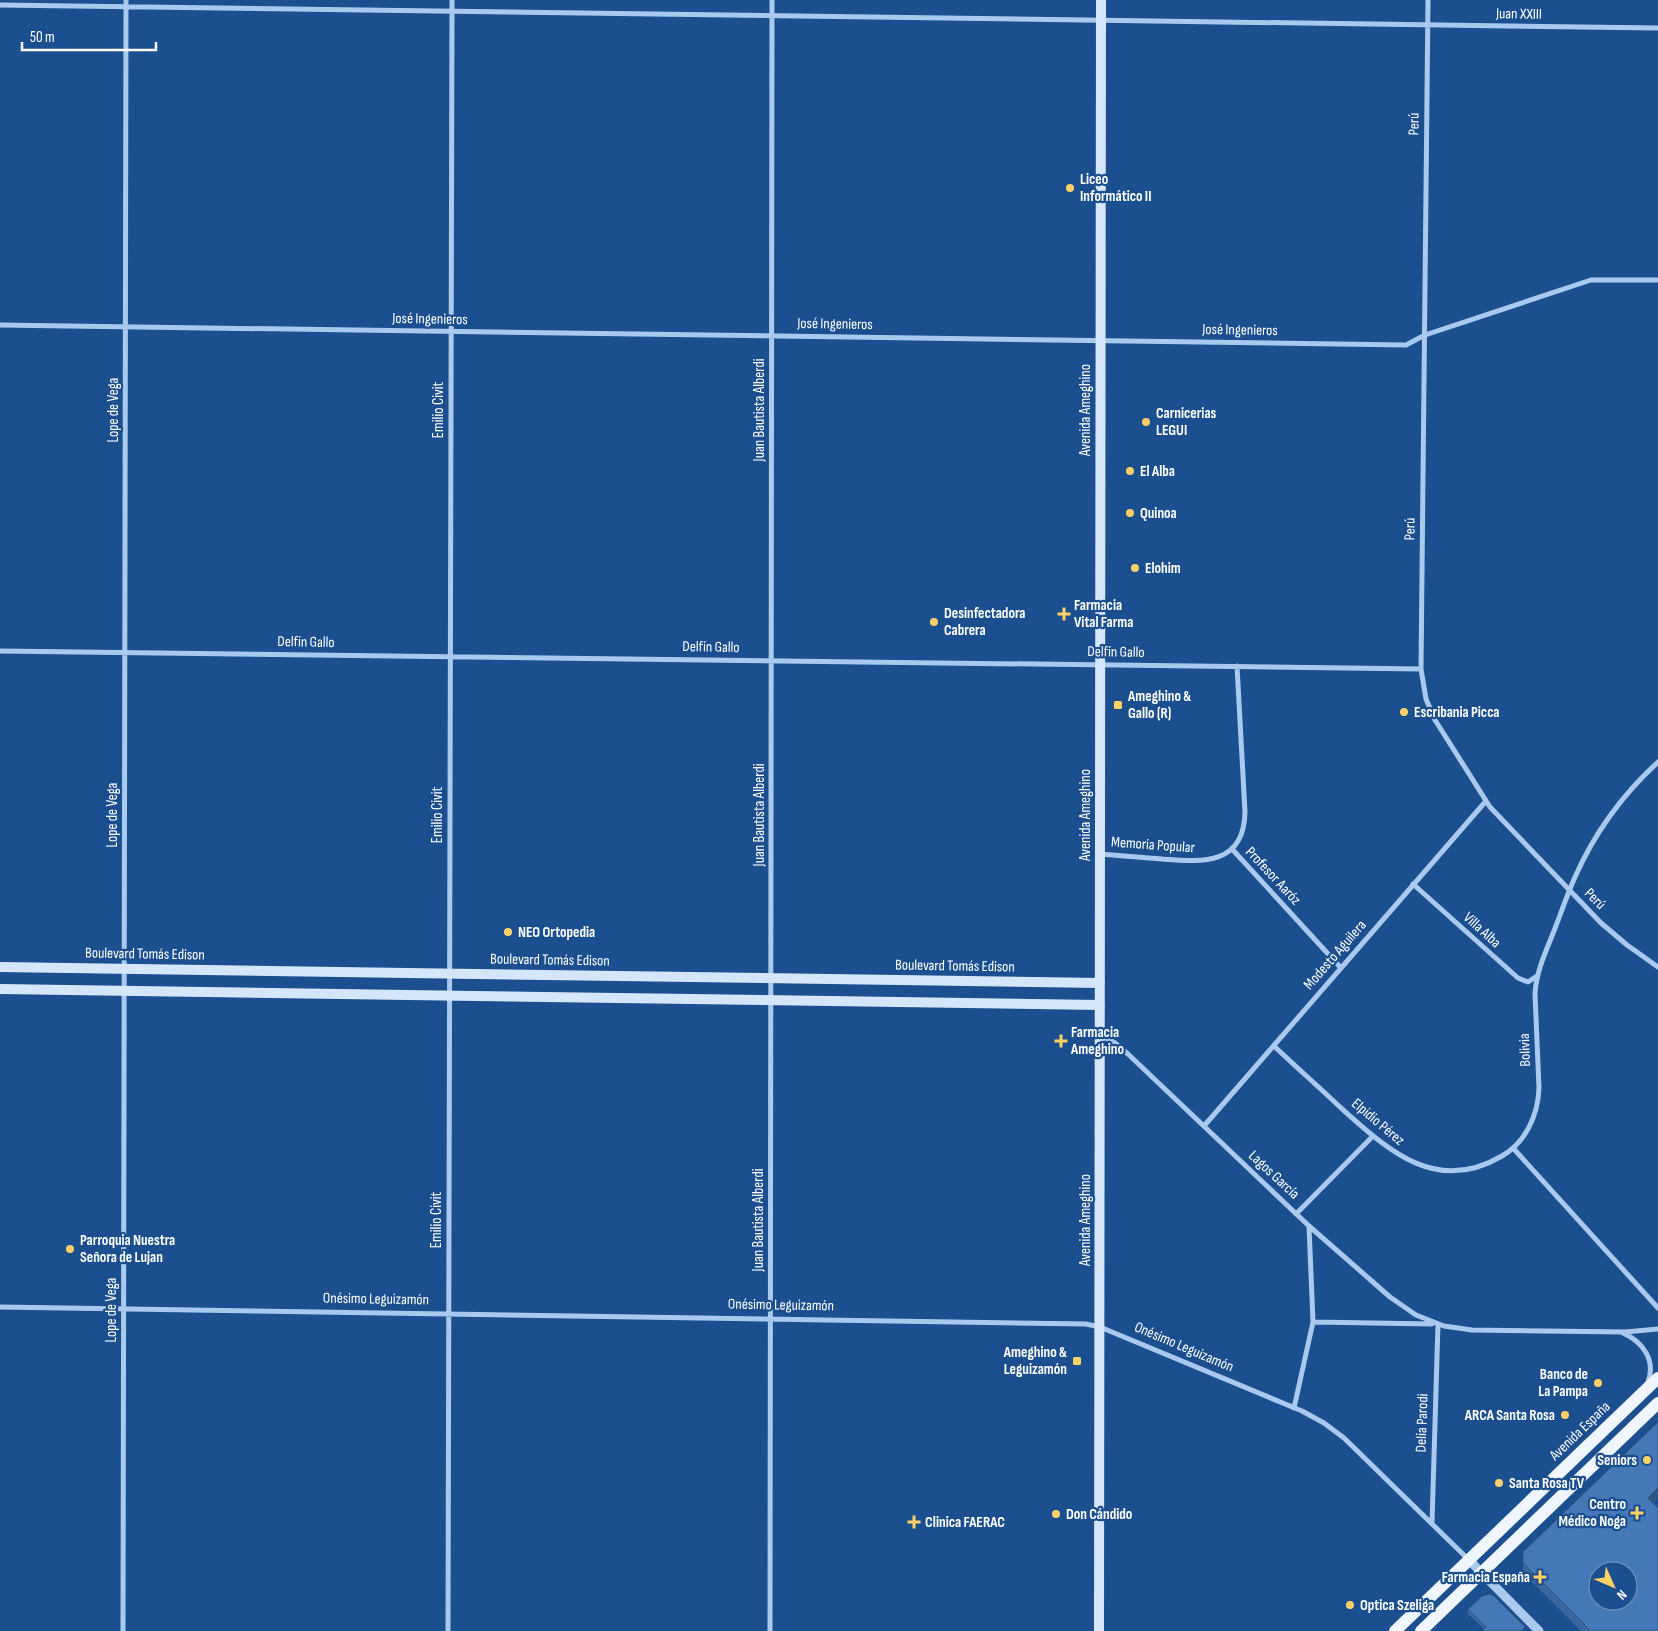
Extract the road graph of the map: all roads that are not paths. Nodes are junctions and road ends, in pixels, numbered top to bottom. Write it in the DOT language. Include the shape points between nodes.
graph roads {
  1 [pos="126,0"];
  2 [pos="452,0"];
  3 [pos="772,0"];
  4 [pos="1101,0"];
  5 [pos="1428,0"];
  6 [pos="0,5"];
  7 [pos="126,7"];
  8 [pos="452,11"];
  9 [pos="772,16"];
  10 [pos="1101,20"];
  11 [pos="1428,25"];
  12 [pos="1658,28"];
  13 [pos="1658,280"];
  14 [pos="0,325"];
  15 [pos="126,327"];
  16 [pos="451,332"];
  17 [pos="1425,335"];
  18 [pos="772,336"];
  19 [pos="1100,341"];
  20 [pos="0,651"];
  21 [pos="125,652"];
  22 [pos="450,656"];
  23 [pos="772,661"];
  24 [pos="1100,665"];
  25 [pos="1237,666"];
  26 [pos="1421,669"];
  27 [pos="1658,762"];
  28 [pos="1486,800"];
  29 [pos="1232,849"];
  30 [pos="1100,854"];
  31 [pos="1413,884"];
  32 [pos="1570,891"];
  33 [pos="0,967"];
  34 [pos="1658,967"];
  35 [pos="1341,968"];
  36 [pos="125,969"];
  37 [pos="450,974"];
  38 [pos="1537,976"];
  39 [pos="771,978"];
  40 [pos="1100,983"];
  41 [pos="0,989"];
  42 [pos="124,991"];
  43 [pos="450,995"];
  44 [pos="771,1000"];
  45 [pos="1100,1005"];
  46 [pos="1100,1034"];
  47 [pos="1274,1046"];
  48 [pos="1204,1126"];
  49 [pos="1373,1136"];
  50 [pos="1513,1148"];
  51 [pos="1296,1214"];
  52 [pos="1309,1226"];
  53 [pos="0,1307"];
  54 [pos="1658,1308"];
  55 [pos="124,1309"];
  56 [pos="449,1314"];
  57 [pos="771,1318"];
  58 [pos="1313,1322"];
  59 [pos="1438,1324"];
  60 [pos="1100,1327"];
  61 [pos="1658,1329"];
  62 [pos="1618,1332"];
  63 [pos="1658,1378"];
  64 [pos="1638,1398"];
  65 [pos="1658,1403"];
  66 [pos="1294,1408"];
  67 [pos="1432,1523"];
  68 [pos="1469,1560"];
  69 [pos="1482,1573"];
  70 [pos="123,1631"];
  71 [pos="448,1631"];
  72 [pos="770,1631"];
  73 [pos="1099,1631"];
  74 [pos="1395,1631"];
  75 [pos="1421,1631"];
  76 [pos="1539,1631"];
  1 -- 7 [label="street, Lope de Vega"];
  2 -- 8 [label="street, Emilio Civit"];
  3 -- 9 [label="street, Juan Bautista Alberdi"];
  4 -- 10 [label="main road, Avenida Ameghino"];
  5 -- 11 [label="street, Perú"];
  6 -- 7 [label="street, Juan XXIII"];
  7 -- 8 [label="street, Juan XXIII"];
  7 -- 15 [label="street, Lope de Vega"];
  8 -- 9 [label="street, Juan XXIII"];
  8 -- 16 [label="street, Emilio Civit"];
  9 -- 10 [label="street, Juan XXIII"];
  9 -- 18 [label="street, Juan Bautista Alberdi"];
  10 -- 11 [label="street, Juan XXIII"];
  10 -- 19 [label="main road, Avenida Ameghino"];
  11 -- 12 [label="street, Juan XXIII"];
  11 -- 17 [label="street, Perú"];
  13 -- 17 [label="street, José Ingenieros" via="1591,280"];
  14 -- 15 [label="street, José Ingenieros"];
  15 -- 16 [label="street, José Ingenieros"];
  15 -- 21 [label="street, Lope de Vega"];
  16 -- 18 [label="street, José Ingenieros"];
  16 -- 22 [label="street, Emilio Civit"];
  17 -- 19 [label="street, José Ingenieros" via="1406,345"];
  17 -- 26 [label="street, Perú"];
  18 -- 19 [label="street, José Ingenieros"];
  18 -- 23 [label="street, Juan Bautista Alberdi"];
  19 -- 24 [label="main road, Avenida Ameghino"];
  20 -- 21 [label="street, Delfín Gallo"];
  21 -- 22 [label="street, Delfín Gallo"];
  21 -- 36 [label="street, Lope de Vega"];
  22 -- 23 [label="street, Delfín Gallo"];
  22 -- 37 [label="street, Emilio Civit"];
  23 -- 24 [label="street, Delfín Gallo"];
  23 -- 39 [label="street, Juan Bautista Alberdi"];
  24 -- 25 [label="street, Delfín Gallo"];
  24 -- 30 [label="main road, Avenida Ameghino"];
  25 -- 26 [label="street, Delfín Gallo"];
  25 -- 29 [label="street, Profesor Aaróz" via="1245,819"];
  26 -- 28 [label="street, Perú" via="1426,699 1435,720"];
  27 -- 32 [label="street, Bolivia" via="1609,818"];
  28 -- 31 [label="street, Modesto Aguilera"];
  28 -- 32 [label="street, Perú"];
  29 -- 30 [label="street, Memoria Popular" via="1221,856 1200,861"];
  29 -- 35 [label="street, Profesor Aaróz"];
  30 -- 40 [label="main road, Avenida Ameghino"];
  31 -- 35 [label="street, Modesto Aguilera"];
  31 -- 38 [label="street, Villa Alba" via="1518,978 1528,982"];
  32 -- 34 [label="street, Perú" via="1613,934"];
  32 -- 38 [label="street, Bolivia"];
  33 -- 36 [label="main road, Boulevard Tomás Edison"];
  35 -- 47 [label="street, Modesto Aguilera"];
  36 -- 37 [label="main road, Boulevard Tomás Edison"];
  36 -- 42 [label="street, Lope de Vega"];
  37 -- 39 [label="main road, Boulevard Tomás Edison"];
  37 -- 43 [label="street, Emilio Civit"];
  38 -- 50 [label="street, Bolivia" via="1538,1104 1529,1128"];
  39 -- 40 [label="main road, Boulevard Tomás Edison"];
  39 -- 44 [label="street, Juan Bautista Alberdi"];
  40 -- 45 [label="main road, Avenida Ameghino"];
  41 -- 42 [label="main road"];
  42 -- 43 [label="main road"];
  42 -- 55 [label="street, Lope de Vega"];
  43 -- 44 [label="main road"];
  43 -- 56 [label="street, Emilio Civit"];
  44 -- 45 [label="main road"];
  44 -- 57 [label="street, Juan Bautista Alberdi"];
  45 -- 46 [label="main road, Avenida Ameghino"];
  46 -- 48 [label="street, Lagos García" via="1122,1048"];
  46 -- 60 [label="main road, Avenida Ameghino"];
  47 -- 48 [label="street, Modesto Aguilera"];
  47 -- 49 [label="street, Elpidio Pérez"];
  48 -- 51 [label="street, Lagos García"];
  49 -- 50 [label="street, Elpidio Pérez" via="1402,1157 1437,1169 1458,1170 1478,1166"];
  49 -- 51 [label="street"];
  50 -- 54 [label="street"];
  51 -- 52 [label="street, Lagos García"];
  52 -- 58 [label="street"];
  52 -- 59 [label="street, Lagos García" via="1396,1302"];
  53 -- 55 [label="street, Onésimo Leguizamón"];
  55 -- 56 [label="street, Onésimo Leguizamón"];
  55 -- 70 [label="street, Lope de Vega"];
  56 -- 57 [label="street, Onésimo Leguizamón"];
  56 -- 71 [label="street, Emilio Civit"];
  57 -- 60 [label="street, Onésimo Leguizamón" via="1072,1322"];
  57 -- 72 [label="street, Juan Bautista Alberdi"];
  58 -- 59 [label="street, Lagos García"];
  58 -- 66 [label="street"];
  59 -- 62 [label="street, Lagos García" via="1472,1330"];
  59 -- 67 [label="street, Delia Parodi"];
  60 -- 66 [label="street, Onésimo Leguizamón"];
  60 -- 73 [label="main road, Avenida Ameghino"];
  61 -- 62 [label="street, Lagos García"];
  62 -- 64 [label="street" via="1640,1344 1650,1362 1649,1378"];
  63 -- 64 [label="main road, Avenida España"];
  64 -- 68 [label="main road, Avenida España"];
  65 -- 69 [label="main road"];
  66 -- 67 [label="street, Onésimo Leguizamón" via="1324,1423 1344,1438"];
  67 -- 68 [label="street, Onésimo Leguizamón"];
  68 -- 69 [label="street, Onésimo Leguizamón"];
  68 -- 74 [label="main road, Avenida España"];
  69 -- 75 [label="main road"];
  69 -- 76 [label="street, Onésimo Leguizamón"];
}
